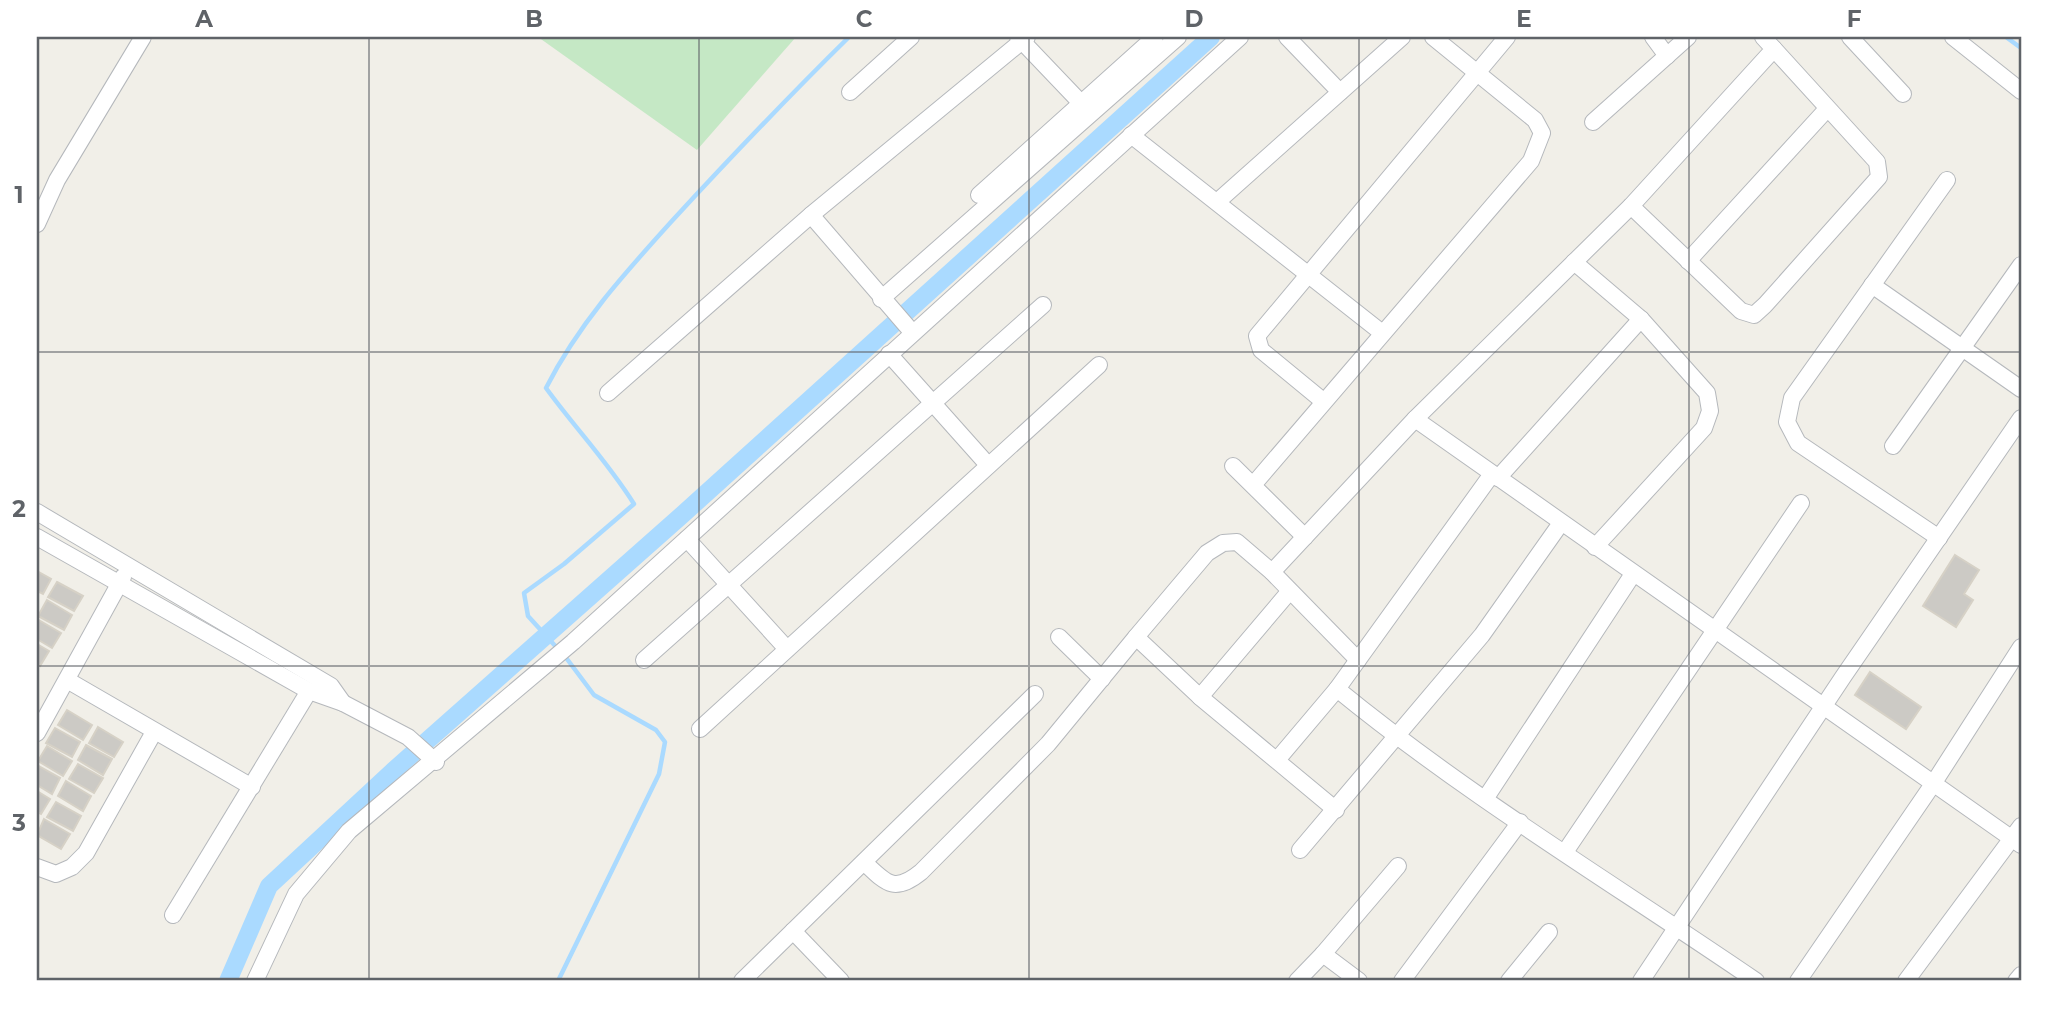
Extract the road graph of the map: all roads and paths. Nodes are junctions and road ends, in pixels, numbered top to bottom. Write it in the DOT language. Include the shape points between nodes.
graph roads {
  1 [pos="143,37"];
  2 [pos="911,37"];
  3 [pos="1154,37"];
  4 [pos="1178,37"];
  5 [pos="1240,37"];
  6 [pos="1287,37"];
  7 [pos="1402,37"];
  8 [pos="1433,37"];
  9 [pos="1507,37"];
  10 [pos="1653,37"];
  11 [pos="1688,37"];
  12 [pos="1850,37"];
  13 [pos="1953,37"];
  14 [pos="1023,38"];
  15 [pos="1769,43"];
  16 [pos="1667,56"];
  17 [pos="1476,72"];
  18 [pos="2021,91"];
  19 [pos="850,92"];
  20 [pos="1340,93"];
  21 [pos="1903,94"];
  22 [pos="1081,103"];
  23 [pos="1827,109"];
  24 [pos="1593,122"];
  25 [pos="1131,135"];
  26 [pos="1947,180"];
  27 [pos="979,195"];
  28 [pos="1217,202"];
  29 [pos="1630,206"];
  30 [pos="811,215"];
  31 [pos="37,224"];
  32 [pos="1688,261"];
  33 [pos="1574,262"];
  34 [pos="2021,265"];
  35 [pos="1308,274"];
  36 [pos="1872,285"];
  37 [pos="885,302"];
  38 [pos="1043,305"];
  39 [pos="1641,319"];
  40 [pos="909,328"];
  41 [pos="1381,332"];
  42 [pos="1963,348"];
  43 [pos="889,354"];
  44 [pos="1098,365"];
  45 [pos="2021,388"];
  46 [pos="608,393"];
  47 [pos="1323,401"];
  48 [pos="933,404"];
  49 [pos="2021,418"];
  50 [pos="1415,419"];
  51 [pos="1893,446"];
  52 [pos="988,466"];
  53 [pos="1233,466"];
  54 [pos="1495,476"];
  55 [pos="1253,485"];
  56 [pos="1801,503"];
  57 [pos="37,512"];
  58 [pos="1562,523"];
  59 [pos="37,537"];
  60 [pos="1304,537"];
  61 [pos="687,538"];
  62 [pos="1939,538"];
  63 [pos="1595,547"];
  64 [pos="129,566"];
  65 [pos="1272,572"];
  66 [pos="1633,574"];
  67 [pos="118,584"];
  68 [pos="729,585"];
  69 [pos="1289,592"];
  70 [pos="1713,630"];
  71 [pos="1059,637"];
  72 [pos="1136,637"];
  73 [pos="2021,647"];
  74 [pos="787,649"];
  75 [pos="644,660"];
  76 [pos="1358,660"];
  77 [pos="67,680"];
  78 [pos="1102,680"];
  79 [pos="1337,689"];
  80 [pos="309,691"];
  81 [pos="1035,694"];
  82 [pos="1200,697"];
  83 [pos="343,703"];
  84 [pos="1822,708"];
  85 [pos="700,729"];
  86 [pos="154,732"];
  87 [pos="37,733"];
  88 [pos="1397,738"];
  89 [pos="432,758"];
  90 [pos="1278,760"];
  91 [pos="1933,784"];
  92 [pos="253,787"];
  93 [pos="1485,799"];
  94 [pos="1336,810"];
  95 [pos="1520,822"];
  96 [pos="2018,837"];
  97 [pos="1300,850"];
  98 [pos="1565,852"];
  99 [pos="864,862"];
  100 [pos="1398,866"];
  101 [pos="37,867"];
  102 [pos="173,915"];
  103 [pos="1677,927"];
  104 [pos="793,931"];
  105 [pos="1549,932"];
  106 [pos="1323,954"];
  107 [pos="2021,975"];
  108 [pos="255,981"];
  109 [pos="742,981"];
  110 [pos="841,981"];
  111 [pos="1297,981"];
  112 [pos="1359,981"];
  113 [pos="1402,981"];
  114 [pos="1509,981"];
  115 [pos="1641,981"];
  116 [pos="1756,981"];
  117 [pos="1798,981"];
  118 [pos="1906,981"];
  119 [pos="2016,981"];
  1 -- 31 [label="street" via="57,180"];
  2 -- 19 [label="street"];
  3 -- 22 [label="street"];
  4 -- 37 [label="street"];
  5 -- 25 [label="street"];
  6 -- 20 [label="street"];
  7 -- 20 [label="street"];
  8 -- 17 [label="street"];
  9 -- 17 [label="street"];
  10 -- 16 [label="street"];
  11 -- 16 [label="street"];
  12 -- 21 [label="street"];
  13 -- 18 [label="street"];
  14 -- 22 [label="street"];
  14 -- 30 [label="street"];
  15 -- 23 [label="street"];
  15 -- 29 [label="street"];
  16 -- 24 [label="street"];
  17 -- 35 [label="street"];
  17 -- 41 [label="street" via="1535,120 1542,133 1539,145 1531,161"];
  20 -- 28 [label="street"];
  22 -- 27 [label="street"];
  23 -- 32 [label="street"];
  23 -- 32 [label="street" via="1877,162 1878,177 1765,305 1754,315 1741,311"];
  25 -- 28 [label="street"];
  25 -- 40 [label="street"];
  26 -- 36 [label="street"];
  28 -- 35 [label="street"];
  29 -- 32 [label="street"];
  29 -- 33 [label="street"];
  30 -- 37 [label="street"];
  30 -- 46 [label="street"];
  33 -- 39 [label="street"];
  33 -- 50 [label="street"];
  34 -- 42 [label="street"];
  35 -- 41 [label="street"];
  35 -- 47 [label="street" via="1257,336 1261,350"];
  36 -- 42 [label="street"];
  36 -- 62 [label="street" via="1792,398 1787,422 1798,443"];
  37 -- 40 [label="street"];
  38 -- 48 [label="street"];
  39 -- 54 [label="street"];
  39 -- 63 [label="street" via="1707,393 1710,411 1704,428"];
  40 -- 43 [label="street"];
  41 -- 47 [label="street"];
  42 -- 45 [label="street"];
  42 -- 51 [label="street"];
  43 -- 48 [label="street"];
  43 -- 61 [label="street"];
  44 -- 52 [label="street"];
  47 -- 55 [label="street"];
  48 -- 52 [label="street"];
  48 -- 68 [label="street"];
  49 -- 62 [label="street"];
  50 -- 54 [label="street"];
  50 -- 60 [label="street"];
  52 -- 74 [label="street"];
  53 -- 55 [label="street"];
  54 -- 58 [label="street"];
  54 -- 76 [label="street"];
  55 -- 60 [label="street"];
  56 -- 70 [label="street"];
  57 -- 64 [label="street"];
  58 -- 63 [label="street"];
  58 -- 88 [label="street" via="1482,635"];
  59 -- 67 [label="street"];
  60 -- 65 [label="street"];
  61 -- 68 [label="street"];
  61 -- 89 [label="street" via="573,642"];
  62 -- 84 [label="street"];
  63 -- 66 [label="street"];
  64 -- 67 [label="street"];
  64 -- 83 [label="street" via="331,686"];
  65 -- 69 [label="street"];
  65 -- 72 [label="street" via="1237,542 1223,543 1207,552"];
  66 -- 70 [label="street"];
  66 -- 93 [label="street"];
  67 -- 77 [label="street"];
  67 -- 80 [label="street"];
  68 -- 74 [label="street"];
  68 -- 75 [label="street"];
  69 -- 76 [label="street"];
  69 -- 82 [label="street"];
  70 -- 84 [label="street"];
  70 -- 98 [label="street"];
  71 -- 78 [label="street"];
  72 -- 78 [label="street"];
  72 -- 82 [label="street"];
  73 -- 91 [label="street"];
  74 -- 85 [label="street"];
  76 -- 79 [label="street"];
  77 -- 86 [label="street"];
  77 -- 87 [label="street"];
  78 -- 99 [label="street" via="1048,744 911,880 890,884"];
  79 -- 88 [label="street"];
  79 -- 90 [label="street"];
  80 -- 83 [label="street"];
  80 -- 92 [label="street"];
  81 -- 99 [label="street"];
  82 -- 90 [label="street"];
  83 -- 89 [label="street" via="408,737"];
  84 -- 91 [label="street"];
  84 -- 103 [label="street"];
  86 -- 92 [label="street"];
  86 -- 101 [label="street" via="86,853 56,874"];
  88 -- 93 [label="street"];
  88 -- 94 [label="street"];
  89 -- 108 [label="street" via="349,831 311,873 282,920"];
  90 -- 94 [label="street"];
  91 -- 96 [label="street"];
  91 -- 117 [label="street"];
  92 -- 102 [label="street"];
  93 -- 95 [label="street"];
  94 -- 97 [label="street"];
  95 -- 98 [label="street"];
  95 -- 113 [label="street"];
  96 -- 118 [label="street"];
  98 -- 103 [label="street"];
  99 -- 104 [label="street"];
  100 -- 106 [label="street"];
  103 -- 115 [label="street"];
  103 -- 116 [label="street"];
  104 -- 109 [label="street"];
  104 -- 110 [label="street"];
  105 -- 114 [label="street"];
  106 -- 111 [label="street"];
  106 -- 112 [label="street"];
  107 -- 119 [label="street"];
}
